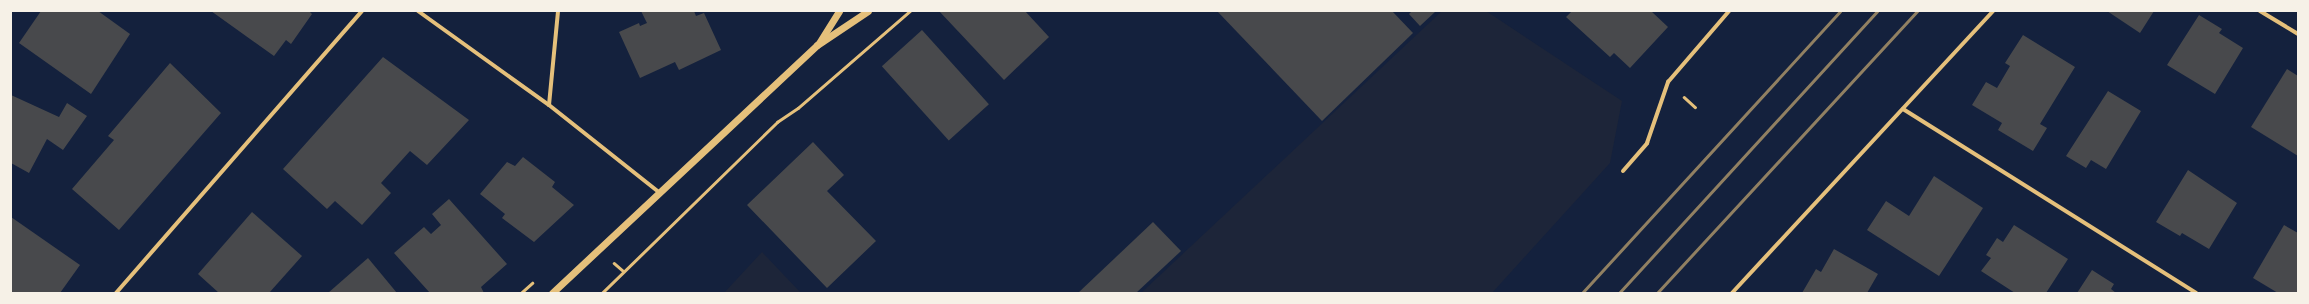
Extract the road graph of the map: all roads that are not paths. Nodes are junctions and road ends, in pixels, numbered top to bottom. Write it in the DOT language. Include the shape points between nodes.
graph roads {
  1 [pos="362,11"];
  2 [pos="418,11"];
  3 [pos="558,11"];
  4 [pos="839,11"];
  5 [pos="868,11"];
  6 [pos="1729,11"];
  7 [pos="1993,11"];
  8 [pos="2260,11"];
  9 [pos="2298,34"];
  10 [pos="817,45"];
  11 [pos="549,105"];
  12 [pos="1903,109"];
  13 [pos="1623,171"];
  14 [pos="660,193"];
  15 [pos="116,293"];
  16 [pos="552,293"];
  17 [pos="1732,293"];
  18 [pos="2196,293"];
  1 -- 15 [label="street"];
  2 -- 11 [label="street"];
  3 -- 11 [label="street"];
  4 -- 10 [label="street"];
  5 -- 10 [label="street"];
  6 -- 13 [label="street" via="1668,82 1647,143"];
  7 -- 12 [label="street"];
  8 -- 9 [label="street"];
  10 -- 14 [label="street"];
  11 -- 14 [label="street"];
  12 -- 17 [label="street"];
  12 -- 18 [label="street"];
  14 -- 16 [label="street"];
}
